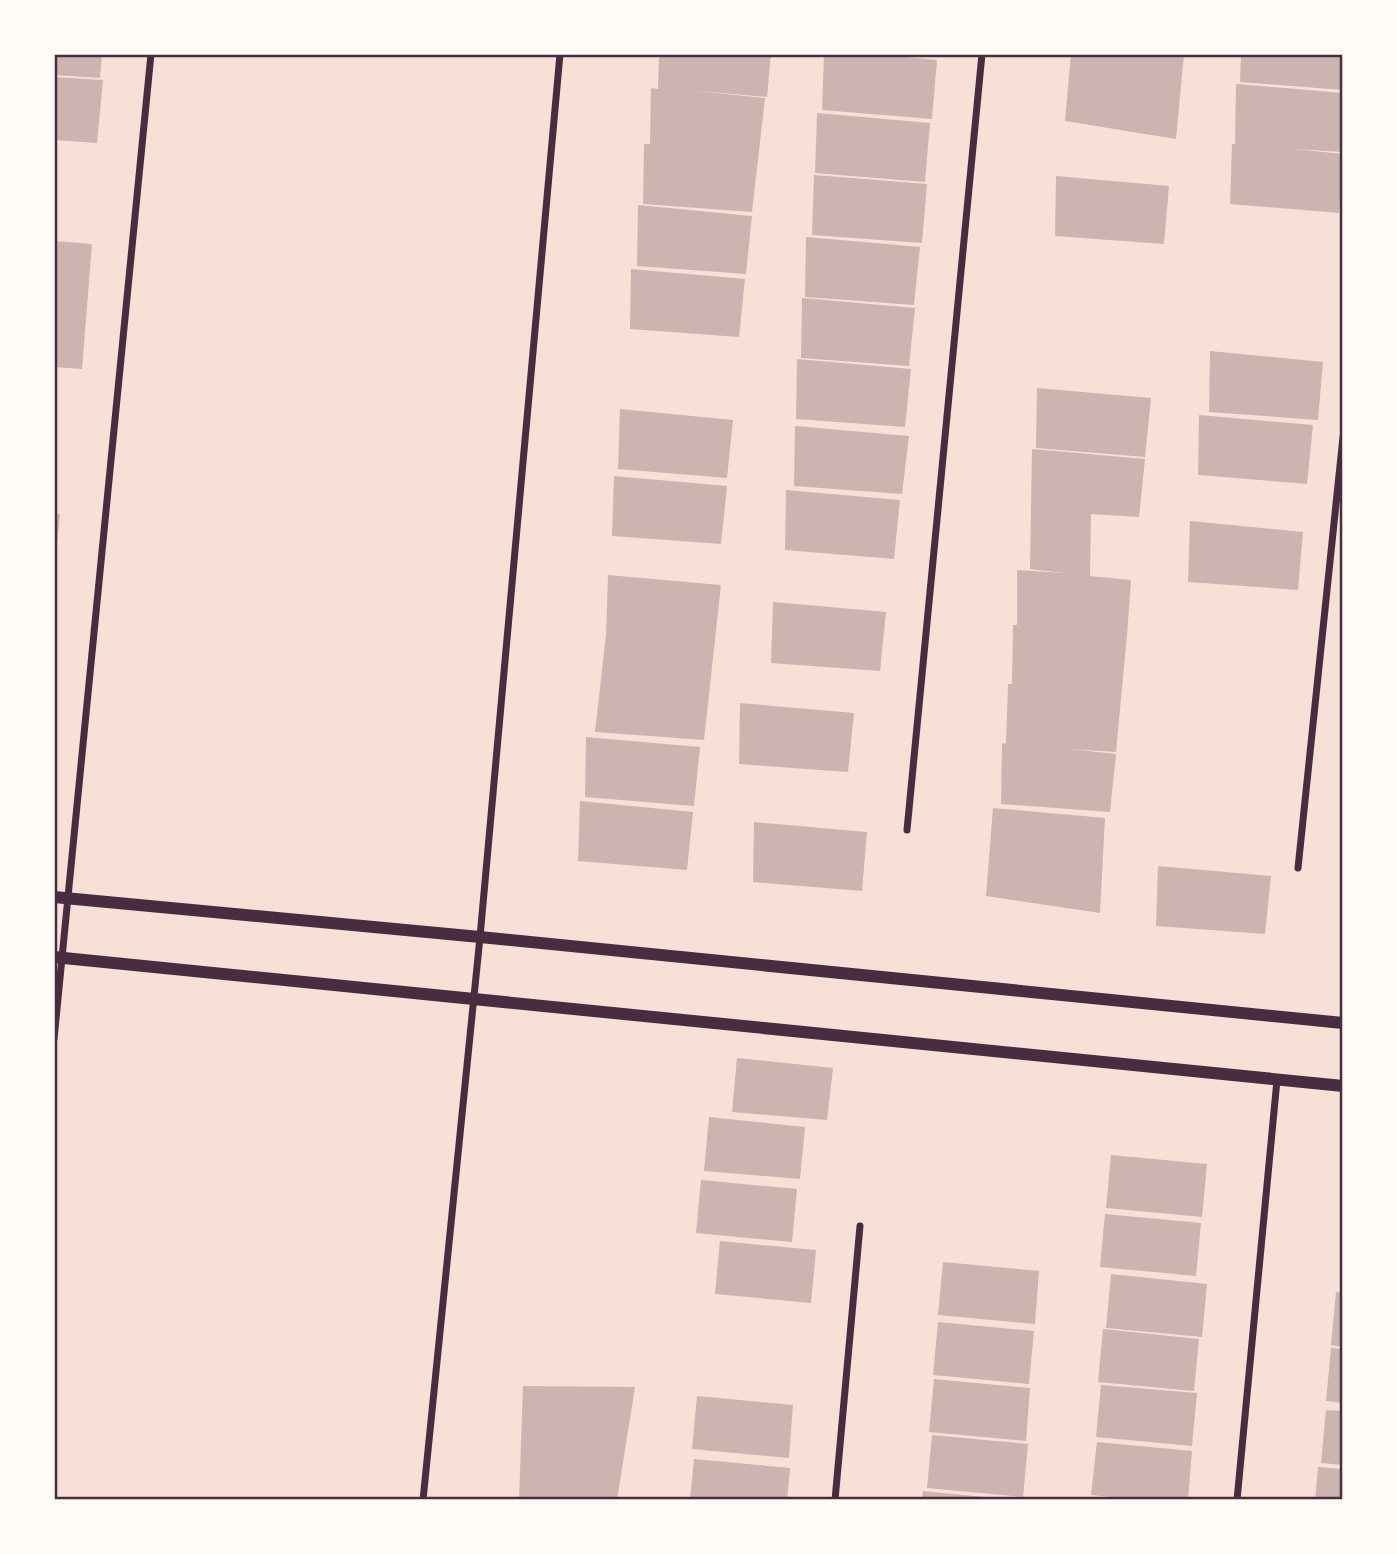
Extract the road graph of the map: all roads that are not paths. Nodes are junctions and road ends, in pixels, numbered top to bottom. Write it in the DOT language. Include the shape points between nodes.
graph roads {
  1 [pos="151,54"];
  2 [pos="560,54"];
  3 [pos="982,54"];
  4 [pos="1343,437"];
  5 [pos="907,830"];
  6 [pos="1298,868"];
  7 [pos="54,897"];
  8 [pos="68,899"];
  9 [pos="480,937"];
  10 [pos="58,958"];
  11 [pos="473,999"];
  12 [pos="1343,1023"];
  13 [pos="54,1039"];
  14 [pos="1277,1080"];
  15 [pos="1343,1087"];
  16 [pos="860,1226"];
  17 [pos="423,1500"];
  18 [pos="835,1500"];
  19 [pos="1237,1500"];
  1 -- 8 [label="street"];
  2 -- 9 [label="street"];
  3 -- 5 [label="street"];
  4 -- 6 [label="street"];
  7 -- 8 [label="street"];
  8 -- 9 [label="street"];
  8 -- 10 [label="street"];
  9 -- 11 [label="street"];
  9 -- 12 [label="street"];
  10 -- 11 [label="street"];
  10 -- 13 [label="street"];
  11 -- 14 [label="street"];
  11 -- 17 [label="street"];
  14 -- 15 [label="street"];
  14 -- 19 [label="street"];
  16 -- 18 [label="street"];
}
